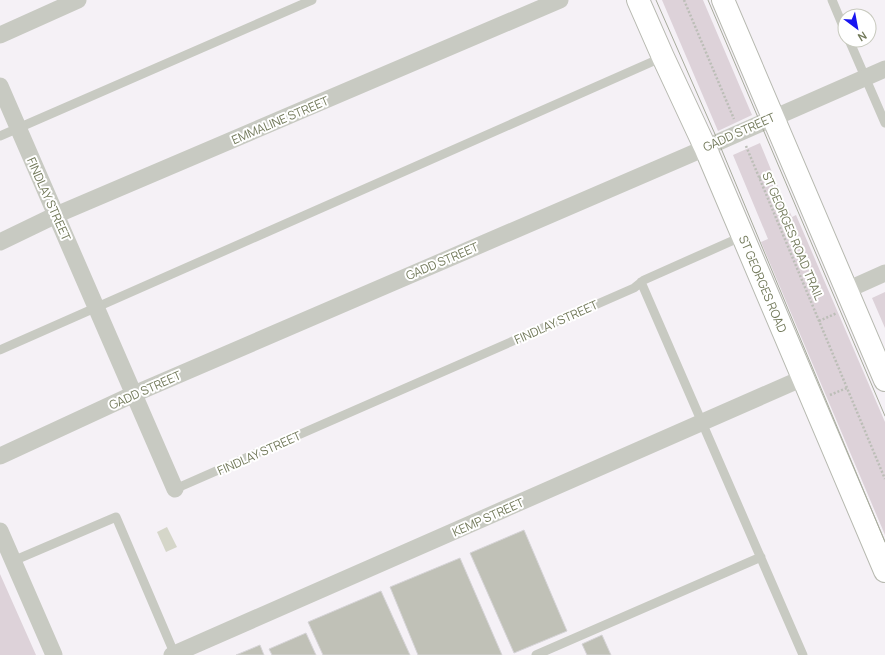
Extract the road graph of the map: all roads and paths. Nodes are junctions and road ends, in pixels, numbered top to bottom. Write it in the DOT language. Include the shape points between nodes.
graph roads {
  1 [pos="78,0"];
  2 [pos="312,0"];
  3 [pos="560,0"];
  4 [pos="638,0"];
  5 [pos="684,0"];
  6 [pos="723,0"];
  7 [pos="832,0"];
  8 [pos="837,12"];
  9 [pos="0,35"];
  10 [pos="852,48"];
  11 [pos="663,57"];
  12 [pos="885,68"];
  13 [pos="865,77"];
  14 [pos="0,86"];
  15 [pos="773,118"];
  16 [pos="885,123"];
  17 [pos="18,128"];
  18 [pos="740,132"];
  19 [pos="0,136"];
  20 [pos="705,147"];
  21 [pos="759,178"];
  22 [pos="56,215"];
  23 [pos="789,222"];
  24 [pos="743,236"];
  25 [pos="0,242"];
  26 [pos="885,273"];
  27 [pos="641,282"];
  28 [pos="846,290"];
  29 [pos="97,307"];
  30 [pos="0,350"];
  31 [pos="803,378"];
  32 [pos="885,380"];
  33 [pos="134,394"];
  34 [pos="702,423"];
  35 [pos="0,456"];
  36 [pos="885,479"];
  37 [pos="175,489"];
  38 [pos="0,531"];
  39 [pos="761,557"];
  40 [pos="13,561"];
  41 [pos="885,571"];
  42 [pos="54,655"];
  43 [pos="174,655"];
  44 [pos="536,655"];
  45 [pos="803,655"];
  1 -- 9 [label="street"];
  2 -- 17 [label="lane"];
  3 -- 22 [label="street, EMMALINE STREET"];
  4 -- 11 [label="highway, ST GEORGES ROAD"];
  5 -- 18 [label="path, ST GEORGES ROAD TRAIL"];
  6 -- 15 [label="highway"];
  7 -- 8 [label="lane"];
  10 -- 13 [label="lane"];
  11 -- 20 [label="highway, ST GEORGES ROAD"];
  11 -- 29 [label="lane"];
  12 -- 13 [label="street, GADD STREET"];
  13 -- 15 [label="street, GADD STREET"];
  13 -- 16 [label="lane"];
  14 -- 17 [label="street, FINDLAY STREET"];
  15 -- 18 [label="street, GADD STREET"];
  15 -- 28 [label="highway"];
  17 -- 19 [label="lane"];
  17 -- 22 [label="street, FINDLAY STREET"];
  18 -- 20 [label="street, GADD STREET"];
  18 -- 21 [label="path, ST GEORGES ROAD TRAIL"];
  20 -- 24 [label="highway, ST GEORGES ROAD"];
  20 -- 33 [label="street, GADD STREET"];
  21 -- 23 [label="path" via="766,175 784,206"];
  21 -- 36 [label="path, ST GEORGES ROAD TRAIL"];
  22 -- 25 [label="street, EMMALINE STREET"];
  22 -- 29 [label="street, FINDLAY STREET"];
  24 -- 27 [label="lane, FINDLAY STREET"];
  24 -- 31 [label="highway, ST GEORGES ROAD"];
  26 -- 28 [label="street"];
  27 -- 34 [label="lane"];
  27 -- 37 [label="lane, FINDLAY STREET" via="634,288"];
  28 -- 32 [label="highway"];
  29 -- 30 [label="lane"];
  29 -- 33 [label="street, FINDLAY STREET"];
  31 -- 34 [label="street, KEMP STREET"];
  31 -- 41 [label="highway, ST GEORGES ROAD"];
  33 -- 35 [label="street, GADD STREET"];
  33 -- 37 [label="street, FINDLAY STREET"];
  34 -- 39 [label="lane"];
  34 -- 43 [label="street, KEMP STREET"];
  38 -- 40 [label="street"];
  39 -- 44 [label="lane"];
  39 -- 45 [label="lane"];
  40 -- 42 [label="street"];
  40 -- 43 [label="lane" via="116,517"];
}
